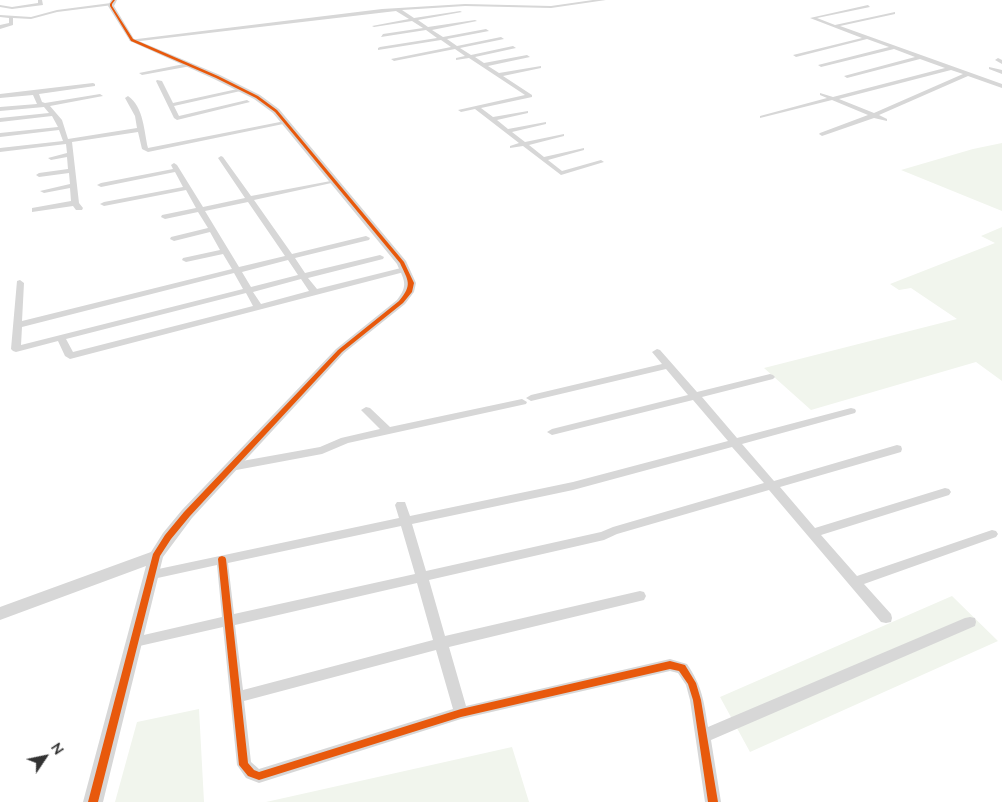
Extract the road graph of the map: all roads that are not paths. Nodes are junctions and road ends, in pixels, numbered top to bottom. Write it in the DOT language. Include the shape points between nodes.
graph roads {
  1 [pos="40,0"];
  2 [pos="604,0"];
  3 [pos="113,2"];
  4 [pos="0,6"];
  5 [pos="868,6"];
  6 [pos="399,10"];
  7 [pos="460,12"];
  8 [pos="893,13"];
  9 [pos="0,16"];
  10 [pos="10,17"];
  11 [pos="364,17"];
  12 [pos="414,20"];
  13 [pos="475,21"];
  14 [pos="374,26"];
  15 [pos="834,26"];
  16 [pos="0,28"];
  17 [pos="427,29"];
  18 [pos="486,31"];
  19 [pos="383,36"];
  20 [pos="442,38"];
  21 [pos="867,38"];
  22 [pos="132,40"];
  23 [pos="501,40"];
  24 [pos="894,47"];
  25 [pos="456,48"];
  26 [pos="513,48"];
  27 [pos="380,49"];
  28 [pos="796,55"];
  29 [pos="470,56"];
  30 [pos="527,57"];
  31 [pos="920,57"];
  32 [pos="394,59"];
  33 [pos="458,59"];
  34 [pos="189,65"];
  35 [pos="483,65"];
  36 [pos="821,65"];
  37 [pos="539,67"];
  38 [pos="950,68"];
  39 [pos="992,68"];
  40 [pos="1002,72"];
  41 [pos="142,74"];
  42 [pos="498,75"];
  43 [pos="970,75"];
  44 [pos="847,76"];
  45 [pos="159,81"];
  46 [pos="45,84"];
  47 [pos="93,85"];
  48 [pos="1002,86"];
  49 [pos="242,90"];
  50 [pos="36,92"];
  51 [pos="47,92"];
  52 [pos="822,94"];
  53 [pos="0,96"];
  54 [pos="100,96"];
  55 [pos="128,98"];
  56 [pos="833,98"];
  57 [pos="248,102"];
  58 [pos="43,104"];
  59 [pos="171,105"];
  60 [pos="476,107"];
  61 [pos="0,109"];
  62 [pos="461,110"];
  63 [pos="526,112"];
  64 [pos="54,114"];
  65 [pos="762,117"];
  66 [pos="879,118"];
  67 [pos="492,119"];
  68 [pos="0,120"];
  69 [pos="285,123"];
  70 [pos="544,123"];
  71 [pos="62,128"];
  72 [pos="142,129"];
  73 [pos="508,132"];
  74 [pos="0,135"];
  75 [pos="562,135"];
  76 [pos="825,136"];
  77 [pos="69,142"];
  78 [pos="524,144"];
  79 [pos="512,147"];
  80 [pos="582,149"];
  81 [pos="0,150"];
  82 [pos="69,155"];
  83 [pos="50,158"];
  84 [pos="221,158"];
  85 [pos="543,158"];
  86 [pos="601,162"];
  87 [pos="72,170"];
  88 [pos="39,175"];
  89 [pos="334,181"];
  90 [pos="74,185"];
  91 [pos="101,185"];
  92 [pos="187,188"];
  93 [pos="44,190"];
  94 [pos="250,199"];
  95 [pos="104,204"];
  96 [pos="35,210"];
  97 [pos="200,210"];
  98 [pos="166,217"];
  99 [pos="212,230"];
  100 [pos="366,238"];
  101 [pos="174,239"];
  102 [pos="225,250"];
  103 [pos="290,257"];
  104 [pos="380,257"];
  105 [pos="186,260"];
  106 [pos="405,269"];
  107 [pos="236,270"];
  108 [pos="303,276"];
  109 [pos="20,284"];
  110 [pos="248,290"];
  111 [pos="315,293"];
  112 [pos="259,308"];
  113 [pos="18,325"];
  114 [pos="61,338"];
  115 [pos="657,352"];
  116 [pos="669,365"];
  117 [pos="770,377"];
  118 [pos="695,396"];
  119 [pos="366,410"];
  120 [pos="851,411"];
  121 [pos="388,431"];
  122 [pos="552,432"];
  123 [pos="735,442"];
  124 [pos="897,449"];
  125 [pos="230,467"];
  126 [pos="772,485"];
  127 [pos="945,492"];
  128 [pos="401,505"];
  129 [pos="405,521"];
  130 [pos="813,533"];
  131 [pos="992,534"];
  132 [pos="156,556"];
  133 [pos="222,559"];
  134 [pos="153,574"];
  135 [pos="422,577"];
  136 [pos="854,582"];
  137 [pos="640,596"];
  138 [pos="0,614"];
  139 [pos="886,618"];
  140 [pos="230,622"];
  141 [pos="970,622"];
  142 [pos="135,642"];
  143 [pos="441,643"];
  144 [pos="238,697"];
  145 [pos="461,713"];
  146 [pos="704,736"];
  147 [pos="93,802"];
  148 [pos="713,802"];
  1 -- 4 [label="street" via="40,4 12,8"];
  2 -- 6 [label="street" via="551,6 475,5"];
  3 -- 10 [label="street" via="30,18"];
  3 -- 22 [label="street"];
  5 -- 15 [label="street" via="812,18"];
  6 -- 11 [label="street"];
  6 -- 12 [label="street"];
  6 -- 22 [label="street"];
  7 -- 12 [label="street"];
  8 -- 15 [label="street"];
  9 -- 10 [label="street"];
  10 -- 16 [label="street" via="11,24"];
  12 -- 14 [label="street"];
  12 -- 17 [label="street"];
  13 -- 17 [label="street"];
  15 -- 21 [label="street"];
  17 -- 19 [label="street"];
  17 -- 20 [label="street"];
  18 -- 20 [label="street"];
  20 -- 25 [label="street"];
  20 -- 27 [label="street"];
  21 -- 24 [label="street"];
  21 -- 28 [label="street"];
  22 -- 34 [label="street"];
  23 -- 25 [label="street"];
  24 -- 31 [label="street"];
  24 -- 36 [label="street"];
  25 -- 29 [label="street"];
  25 -- 32 [label="street"];
  26 -- 29 [label="street"];
  29 -- 33 [label="street"];
  29 -- 35 [label="street"];
  30 -- 35 [label="street"];
  31 -- 38 [label="street"];
  31 -- 44 [label="street"];
  34 -- 41 [label="street"];
  34 -- 49 [label="street"];
  35 -- 42 [label="street"];
  37 -- 42 [label="street"];
  38 -- 43 [label="street"];
  38 -- 56 [label="street"];
  39 -- 40 [label="street"];
  42 -- 60 [label="street" via="530,96"];
  43 -- 48 [label="street"];
  43 -- 66 [label="street"];
  45 -- 59 [label="street"];
  46 -- 51 [label="street"];
  47 -- 51 [label="street"];
  49 -- 59 [label="street"];
  49 -- 69 [label="street" via="268,104"];
  50 -- 51 [label="street"];
  50 -- 53 [label="street" via="16,91"];
  50 -- 58 [label="street"];
  52 -- 56 [label="street"];
  54 -- 58 [label="street"];
  55 -- 72 [label="street"];
  56 -- 65 [label="street"];
  56 -- 66 [label="street"];
  57 -- 59 [label="street" via="177,118"];
  58 -- 61 [label="street"];
  58 -- 64 [label="street"];
  60 -- 62 [label="street"];
  60 -- 67 [label="street"];
  63 -- 67 [label="street"];
  64 -- 68 [label="street"];
  64 -- 71 [label="street"];
  66 -- 76 [label="street"];
  67 -- 73 [label="street"];
  69 -- 72 [label="street" via="151,150 146,149"];
  69 -- 89 [label="street"];
  70 -- 73 [label="street"];
  71 -- 74 [label="street"];
  71 -- 77 [label="street" via="64,139"];
  72 -- 77 [label="street"];
  73 -- 78 [label="street"];
  75 -- 78 [label="street"];
  77 -- 81 [label="street"];
  77 -- 82 [label="street"];
  78 -- 79 [label="street"];
  78 -- 85 [label="street"];
  80 -- 85 [label="street"];
  82 -- 83 [label="street"];
  82 -- 87 [label="street"];
  84 -- 94 [label="street"];
  85 -- 86 [label="street" via="561,173"];
  87 -- 88 [label="street"];
  87 -- 90 [label="street"];
  89 -- 94 [label="street"];
  89 -- 106 [label="street"];
  90 -- 93 [label="street"];
  90 -- 96 [label="street" via="77,205"];
  91 -- 92 [label="street" via="175,168"];
  92 -- 95 [label="street"];
  92 -- 97 [label="street"];
  94 -- 97 [label="street"];
  94 -- 103 [label="street"];
  97 -- 98 [label="street"];
  97 -- 99 [label="street"];
  99 -- 101 [label="street"];
  99 -- 102 [label="street"];
  100 -- 103 [label="street"];
  102 -- 105 [label="street"];
  102 -- 107 [label="street"];
  103 -- 107 [label="street"];
  103 -- 108 [label="street"];
  104 -- 108 [label="street"];
  106 -- 111 [label="street"];
  106 -- 125 [label="street" via="412,283 401,302 340,351"];
  107 -- 110 [label="street"];
  107 -- 113 [label="street"];
  108 -- 110 [label="street"];
  108 -- 111 [label="street"];
  109 -- 113 [label="street"];
  110 -- 112 [label="street"];
  110 -- 114 [label="street"];
  111 -- 112 [label="street"];
  112 -- 114 [label="street" via="70,356"];
  113 -- 114 [label="street" via="16,349"];
  115 -- 116 [label="street"];
  116 -- 118 [label="street"];
  116 -- 121 [label="street"];
  117 -- 118 [label="street"];
  118 -- 122 [label="street"];
  118 -- 123 [label="street"];
  119 -- 121 [label="street"];
  120 -- 123 [label="street"];
  121 -- 125 [label="street" via="346,440 322,450"];
  123 -- 126 [label="street"];
  123 -- 129 [label="street" via="573,486"];
  124 -- 126 [label="street"];
  125 -- 132 [label="street" via="187,514"];
  126 -- 130 [label="street"];
  126 -- 135 [label="street" via="604,536"];
  127 -- 130 [label="street"];
  128 -- 129 [label="street"];
  129 -- 133 [label="street"];
  129 -- 135 [label="street"];
  130 -- 136 [label="street"];
  131 -- 136 [label="street"];
  132 -- 134 [label="street"];
  132 -- 138 [label="street"];
  133 -- 134 [label="street"];
  133 -- 140 [label="street"];
  134 -- 142 [label="street"];
  135 -- 140 [label="street"];
  135 -- 143 [label="street"];
  136 -- 139 [label="street"];
  137 -- 143 [label="street"];
  140 -- 142 [label="street"];
  140 -- 144 [label="street"];
  141 -- 146 [label="street"];
  142 -- 147 [label="street"];
  143 -- 144 [label="street"];
  143 -- 145 [label="street"];
  144 -- 145 [label="street" via="244,765 259,776"];
  145 -- 146 [label="street" via="670,665 682,668 692,683"];
  146 -- 148 [label="street"];
}
